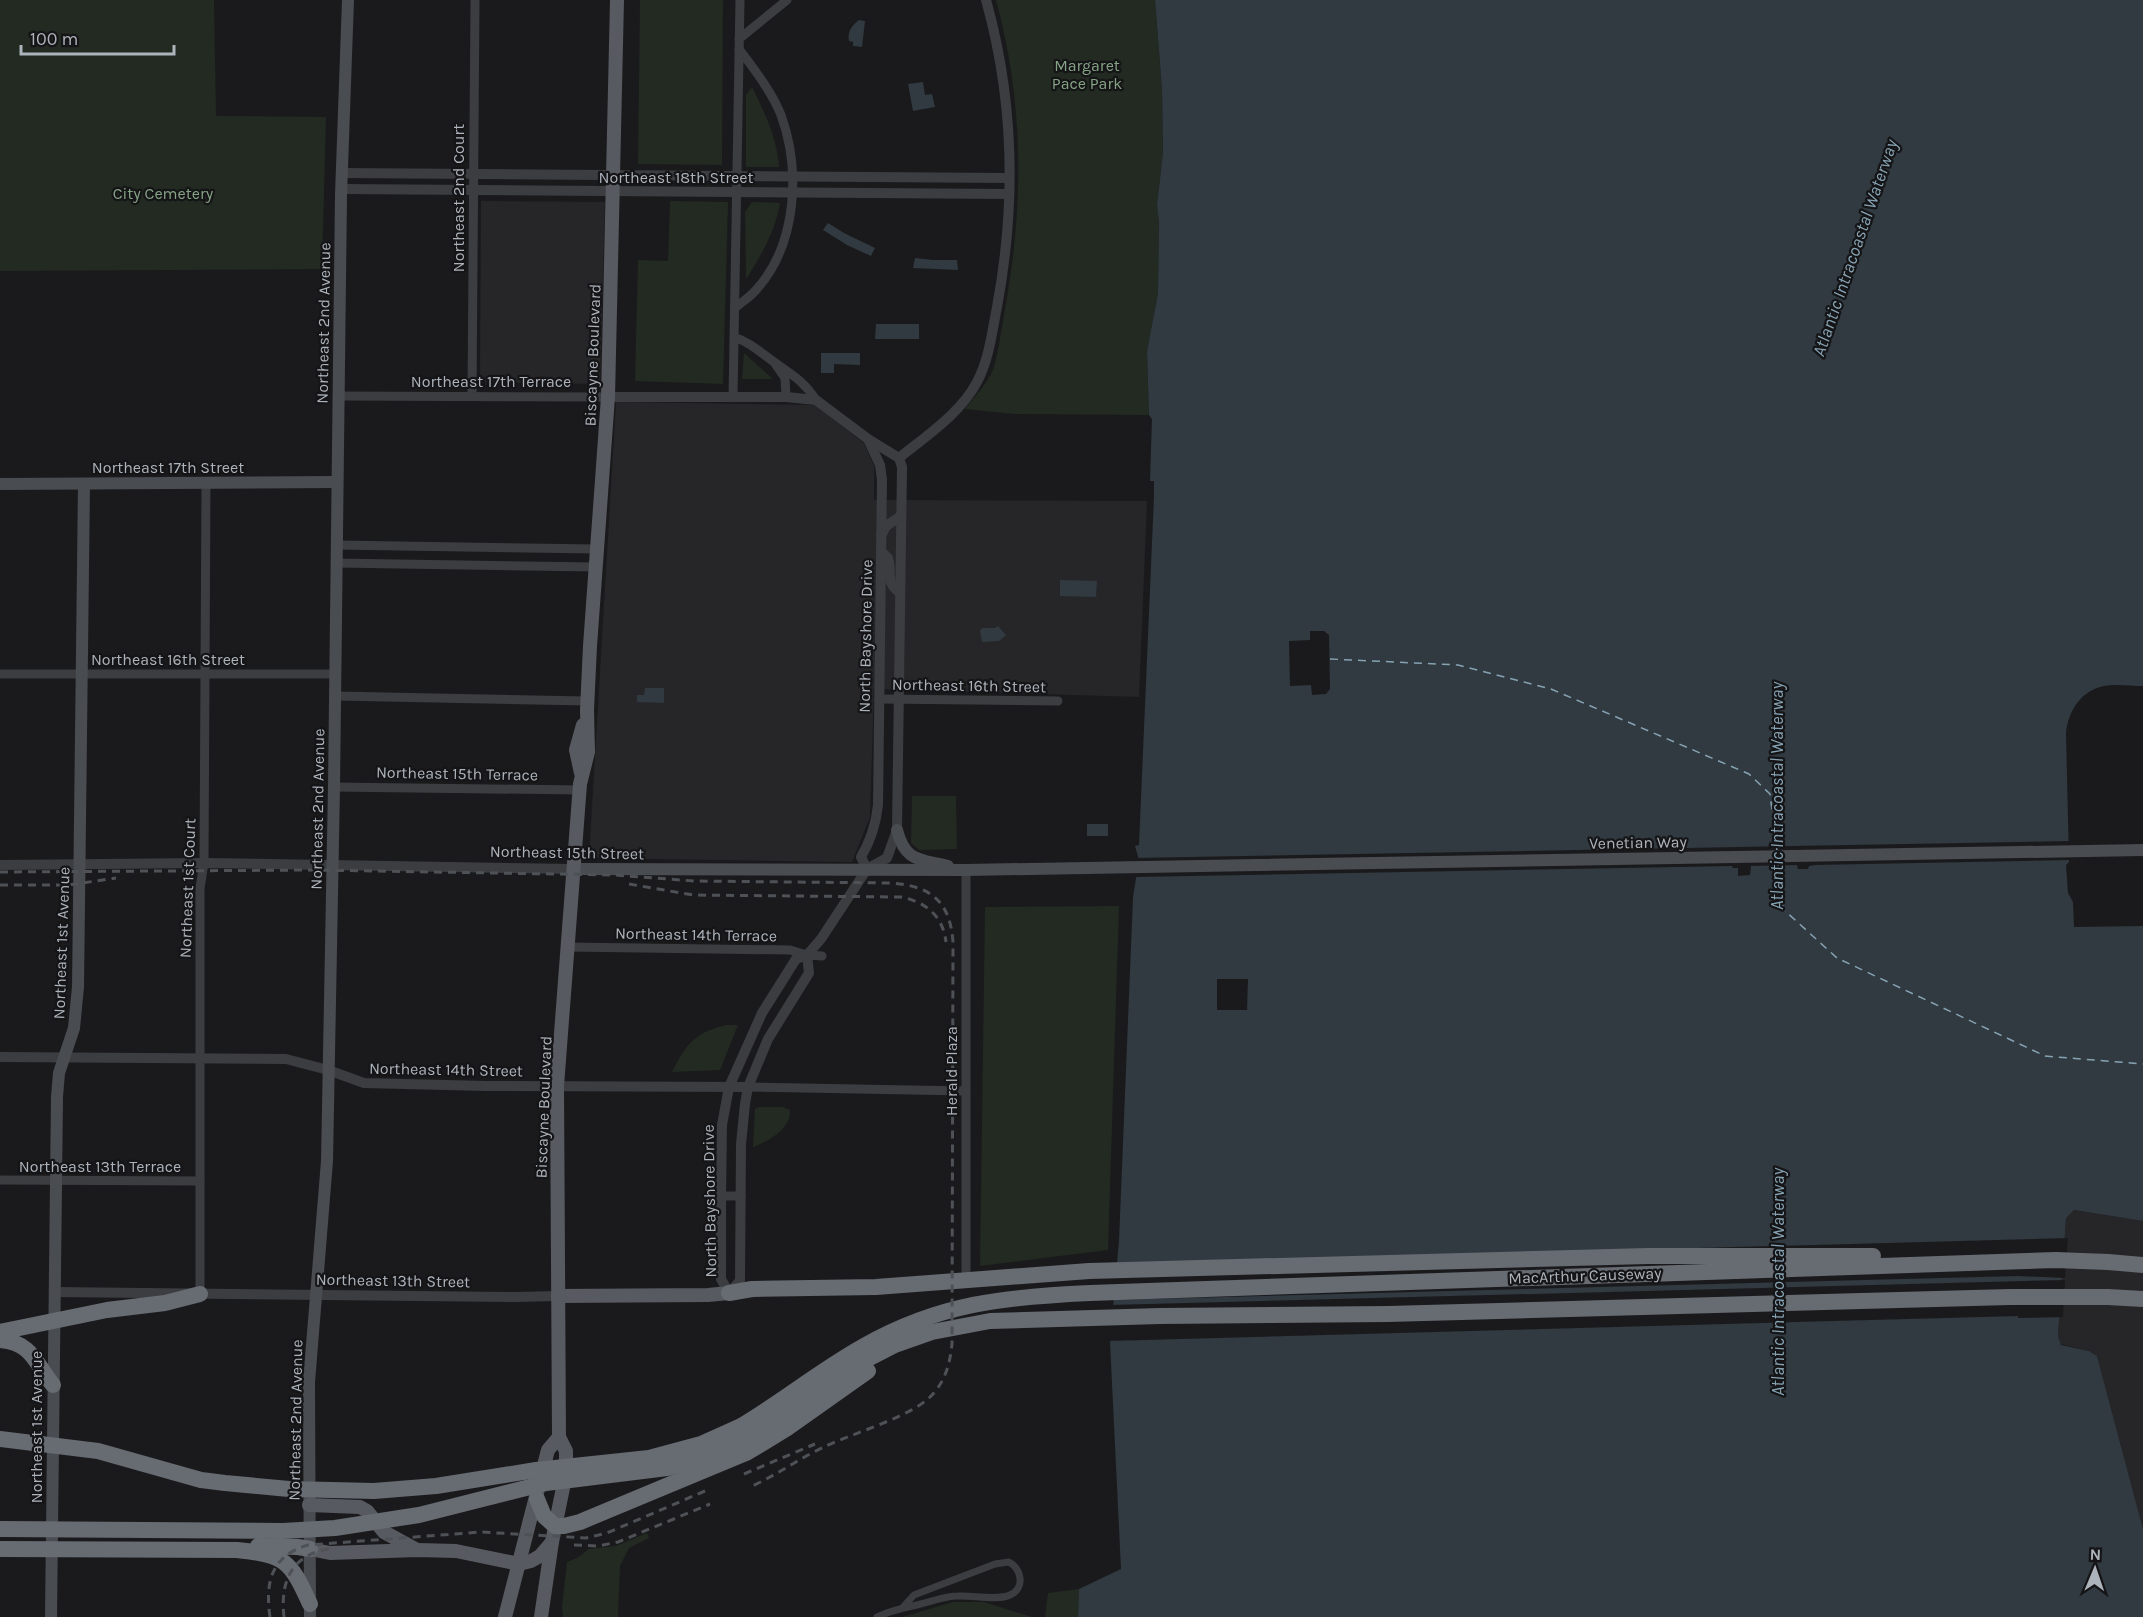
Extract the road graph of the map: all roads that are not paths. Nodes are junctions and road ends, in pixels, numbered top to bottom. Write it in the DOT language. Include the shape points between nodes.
graph roads {
  1 [pos="348,0"];
  2 [pos="475,0"];
  3 [pos="617,0"];
  4 [pos="740,0"];
  5 [pos="787,0"];
  6 [pos="986,0"];
  7 [pos="739,39"];
  8 [pos="739,50"];
  9 [pos="342,173"];
  10 [pos="473,174"];
  11 [pos="614,175"];
  12 [pos="737,176"];
  13 [pos="792,176"];
  14 [pos="873,177"];
  15 [pos="1009,178"];
  16 [pos="342,189"];
  17 [pos="473,190"];
  18 [pos="613,191"];
  19 [pos="737,192"];
  20 [pos="793,192"];
  21 [pos="872,193"];
  22 [pos="1009,194"];
  23 [pos="735,308"];
  24 [pos="734,337"];
  25 [pos="775,363"];
  26 [pos="339,396"];
  27 [pos="472,396"];
  28 [pos="608,396"];
  29 [pos="733,397"];
  30 [pos="786,397"];
  31 [pos="816,400"];
  32 [pos="868,439"];
  33 [pos="900,458"];
  34 [pos="882,480"];
  35 [pos="337,482"];
  36 [pos="206,483"];
  37 [pos="0,484"];
  38 [pos="84,484"];
  39 [pos="901,499"];
  40 [pos="901,516"];
  41 [pos="880,537"];
  42 [pos="337,545"];
  43 [pos="597,549"];
  44 [pos="881,551"];
  45 [pos="336,563"];
  46 [pos="596,567"];
  47 [pos="900,593"];
  48 [pos="82,673"];
  49 [pos="0,674"];
  50 [pos="206,674"];
  51 [pos="336,674"];
  52 [pos="336,696"];
  53 [pos="879,699"];
  54 [pos="899,699"];
  55 [pos="1058,701"];
  56 [pos="587,706"];
  57 [pos="581,784"];
  58 [pos="334,787"];
  59 [pos="897,830"];
  60 [pos="2143,850"];
  61 [pos="204,863"];
  62 [pos="80,864"];
  63 [pos="0,865"];
  64 [pos="333,865"];
  65 [pos="1134,868"];
  66 [pos="574,869"];
  67 [pos="867,869"];
  68 [pos="966,870"];
  69 [pos="568,947"];
  70 [pos="807,955"];
  71 [pos="822,956"];
  72 [pos="0,1057"];
  73 [pos="65,1057"];
  74 [pos="200,1057"];
  75 [pos="328,1070"];
  76 [pos="557,1086"];
  77 [pos="729,1087"];
  78 [pos="748,1088"];
  79 [pos="966,1090"];
  80 [pos="0,1180"];
  81 [pos="55,1180"];
  82 [pos="200,1181"];
  83 [pos="721,1196"];
  84 [pos="741,1196"];
  85 [pos="1899,1264"];
  86 [pos="2143,1265"];
  87 [pos="966,1271"];
  88 [pos="55,1292"];
  89 [pos="729,1293"];
  90 [pos="200,1294"];
  91 [pos="317,1295"];
  92 [pos="558,1296"];
  93 [pos="2143,1299"];
  94 [pos="54,1321"];
  95 [pos="939,1330"];
  96 [pos="0,1332"];
  97 [pos="0,1340"];
  98 [pos="53,1385"];
  99 [pos="559,1437"];
  100 [pos="0,1440"];
  101 [pos="602,1469"];
  102 [pos="537,1498"];
  103 [pos="309,1505"];
  104 [pos="0,1529"];
  105 [pos="554,1534"];
  106 [pos="0,1549"];
  107 [pos="310,1549"];
  108 [pos="237,1550"];
  109 [pos="417,1550"];
  110 [pos="519,1564"];
  111 [pos="904,1606"];
  112 [pos="310,1611"];
  113 [pos="51,1617"];
  114 [pos="505,1617"];
  115 [pos="541,1617"];
  116 [pos="877,1617"];
  1 -- 9 [label="main road, Northeast 2nd Avenue"];
  2 -- 10 [label="street, Northeast 2nd Court"];
  3 -- 11 [label="main road, Biscayne Boulevard"];
  4 -- 7 [label="street"];
  5 -- 7 [label="street"];
  6 -- 15 [label="street" via="1003,75"];
  7 -- 8 [label="street"];
  8 -- 12 [label="street"];
  8 -- 13 [label="street" via="780,113 791,154"];
  9 -- 10 [label="street, Northeast 18th Street"];
  9 -- 16 [label="main road, Northeast 2nd Avenue"];
  10 -- 11 [label="street, Northeast 18th Street"];
  10 -- 17 [label="street, Northeast 2nd Court"];
  11 -- 12 [label="street, Northeast 18th Street"];
  11 -- 18 [label="main road, Biscayne Boulevard"];
  12 -- 13 [label="street, Northeast 18th Street"];
  12 -- 19 [label="street"];
  13 -- 14 [label="street, Northeast 18th Street"];
  13 -- 20 [label="street"];
  14 -- 15 [label="street, Northeast 18th Street"];
  14 -- 21 [label="street"];
  15 -- 22 [label="street"];
  16 -- 17 [label="street, Northeast 18th Street"];
  16 -- 26 [label="main road, Northeast 2nd Avenue"];
  17 -- 18 [label="street, Northeast 18th Street"];
  17 -- 27 [label="street, Northeast 2nd Court"];
  18 -- 19 [label="street, Northeast 18th Street"];
  18 -- 28 [label="main road, Biscayne Boulevard"];
  19 -- 20 [label="street, Northeast 18th Street"];
  19 -- 23 [label="street"];
  20 -- 21 [label="street, Northeast 18th Street"];
  20 -- 23 [label="street" via="788,227 777,254 756,290"];
  21 -- 22 [label="street, Northeast 18th Street"];
  22 -- 33 [label="street" via="1004,267 986,362 978,382 944,421"];
  23 -- 24 [label="street"];
  24 -- 25 [label="street" via="748,341"];
  24 -- 29 [label="street"];
  25 -- 30 [label="street" via="785,378"];
  25 -- 31 [label="street" via="807,386"];
  26 -- 27 [label="street, Northeast 17th Terrace"];
  26 -- 35 [label="main road, Northeast 2nd Avenue"];
  27 -- 28 [label="street, Northeast 17th Terrace"];
  28 -- 29 [label="street, Northeast 17th Terrace"];
  28 -- 43 [label="main road, Biscayne Boulevard"];
  29 -- 30 [label="street, Northeast 17th Terrace"];
  30 -- 31 [label="street, Northeast 17th Terrace"];
  31 -- 32 [label="street"];
  32 -- 33 [label="street"];
  32 -- 34 [label="street, North Bayshore Drive"];
  33 -- 39 [label="street, North Bayshore Drive"];
  34 -- 39 [label="street" via="887,490"];
  34 -- 41 [label="street, North Bayshore Drive"];
  35 -- 36 [label="main road, Northeast 17th Street"];
  35 -- 42 [label="main road, Northeast 2nd Avenue"];
  36 -- 38 [label="main road, Northeast 17th Street"];
  36 -- 50 [label="street, Northeast 1st Court"];
  37 -- 38 [label="main road, Northeast 17th Street"];
  38 -- 48 [label="main road, Northeast 1st Avenue"];
  39 -- 40 [label="street, North Bayshore Drive"];
  40 -- 41 [label="street" via="886,526"];
  40 -- 47 [label="street, North Bayshore Drive"];
  41 -- 44 [label="street, North Bayshore Drive"];
  42 -- 43 [label="street"];
  42 -- 45 [label="main road, Northeast 2nd Avenue"];
  43 -- 46 [label="main road, Biscayne Boulevard"];
  44 -- 47 [label="street" via="888,558 892,588"];
  44 -- 53 [label="street, North Bayshore Drive"];
  45 -- 46 [label="street"];
  45 -- 51 [label="main road, Northeast 2nd Avenue"];
  46 -- 56 [label="main road, Biscayne Boulevard"];
  47 -- 54 [label="street, North Bayshore Drive"];
  48 -- 49 [label="street, Northeast 16th Street"];
  48 -- 50 [label="street, Northeast 16th Street"];
  48 -- 62 [label="main road, Northeast 1st Avenue"];
  50 -- 51 [label="street, Northeast 16th Street"];
  50 -- 61 [label="street, Northeast 1st Court"];
  51 -- 52 [label="main road, Northeast 2nd Avenue"];
  52 -- 56 [label="street"];
  52 -- 58 [label="main road, Northeast 2nd Avenue"];
  53 -- 54 [label="street, Northeast 16th Street"];
  53 -- 67 [label="street, North Bayshore Drive" via="878,805 869,844 861,857"];
  54 -- 55 [label="street, Northeast 16th Street"];
  54 -- 59 [label="street, North Bayshore Drive"];
  56 -- 57 [label="main road, Biscayne Boulevard" via="588,752"];
  57 -- 58 [label="street, Northeast 15th Terrace"];
  57 -- 66 [label="main road, Biscayne Boulevard"];
  58 -- 64 [label="main road, Northeast 2nd Avenue"];
  59 -- 67 [label="street, North Bayshore Drive" via="887,858"];
  59 -- 68 [label="main road" via="900,844 908,854"];
  60 -- 65 [label="main road, Venetian Way"];
  61 -- 62 [label="street, Northeast 15th Street"];
  61 -- 64 [label="street, Northeast 15th Street"];
  61 -- 74 [label="street, Northeast 1st Court" via="200,888"];
  62 -- 63 [label="street, Northeast 15th Street"];
  62 -- 73 [label="main road, Northeast 1st Avenue" via="77,1003"];
  64 -- 66 [label="street, Northeast 15th Street"];
  64 -- 75 [label="main road, Northeast 2nd Avenue"];
  65 -- 68 [label="main road, Northeast 15th Street"];
  66 -- 67 [label="main road, Northeast 15th Street"];
  66 -- 69 [label="main road, Biscayne Boulevard"];
  67 -- 68 [label="main road, Northeast 15th Street"];
  67 -- 70 [label="street, North Bayshore Drive" via="841,912"];
  68 -- 79 [label="street, Herald Plaza"];
  69 -- 70 [label="street, Northeast 14th Terrace" via="790,950"];
  69 -- 76 [label="main road, Biscayne Boulevard"];
  70 -- 71 [label="street, Northeast 14th Terrace"];
  70 -- 77 [label="street, North Bayshore Drive" via="796,959 762,1013"];
  70 -- 78 [label="street, North Bayshore Drive" via="809,973 768,1039"];
  72 -- 73 [label="street, Northeast 14th Street"];
  73 -- 74 [label="street, Northeast 14th Street"];
  73 -- 81 [label="main road, Northeast 1st Avenue" via="57,1086"];
  74 -- 75 [label="street, Northeast 14th Street" via="286,1059"];
  74 -- 82 [label="street, Northeast 1st Court"];
  75 -- 76 [label="street, Northeast 14th Street" via="364,1083"];
  75 -- 91 [label="main road, Northeast 2nd Avenue" via="326,1182"];
  76 -- 77 [label="street, Northeast 14th Street"];
  76 -- 92 [label="main road, Biscayne Boulevard"];
  77 -- 78 [label="street, Northeast 14th Street"];
  77 -- 83 [label="street, North Bayshore Drive" via="722,1125"];
  78 -- 79 [label="street, Northeast 14th Street"];
  78 -- 84 [label="street, North Bayshore Drive" via="742,1128"];
  79 -- 87 [label="street, Herald Plaza"];
  80 -- 81 [label="street, Northeast 13th Terrace"];
  81 -- 82 [label="street, Northeast 13th Terrace"];
  81 -- 88 [label="main road, Northeast 1st Avenue"];
  82 -- 90 [label="street, Northeast 1st Court"];
  83 -- 84 [label="street"];
  83 -- 89 [label="street, North Bayshore Drive" via="722,1279"];
  84 -- 89 [label="street, North Bayshore Drive" via="741,1281"];
  85 -- 86 [label="highway, MacArthur Causeway" via="2056,1260"];
  85 -- 89 [label="highway" via="1870,1255 1697,1255 1089,1271"];
  85 -- 101 [label="highway, MacArthur Causeway" via="1090,1293 958,1307 914,1321 862,1347 721,1436 671,1453"];
  88 -- 90 [label="street, Northeast 13th Street"];
  88 -- 94 [label="main road, Northeast 1st Avenue"];
  89 -- 92 [label="main road, Northeast 13th Street"];
  90 -- 91 [label="street, Northeast 13th Street"];
  90 -- 94 [label="highway"];
  91 -- 92 [label="street, Northeast 13th Street"];
  91 -- 103 [label="main road, Northeast 2nd Avenue" via="309,1385"];
  92 -- 99 [label="main road, Biscayne Boulevard"];
  93 -- 95 [label="highway, MacArthur Causeway" via="2010,1297 1388,1314 1090,1317 990,1321"];
  94 -- 96 [label="highway"];
  94 -- 98 [label="main road, Northeast 1st Avenue"];
  95 -- 101 [label="highway, MacArthur Causeway" via="876,1354 763,1428 720,1451 667,1468"];
  95 -- 105 [label="highway" via="927,1340 888,1357 780,1434 748,1452"];
  97 -- 98 [label="highway" via="27,1349"];
  98 -- 113 [label="main road, Northeast 1st Avenue"];
  99 -- 102 [label="main road, Biscayne Boulevard" via="548,1450"];
  99 -- 105 [label="main road, Biscayne Boulevard" via="566,1462"];
  100 -- 101 [label="highway" via="98,1451 201,1480 272,1488 362,1491 436,1486 536,1470"];
  101 -- 104 [label="highway" via="419,1515 335,1528"];
  102 -- 105 [label="highway"];
  102 -- 110 [label="main road, Biscayne Boulevard"];
  103 -- 107 [label="main road, Northeast 2nd Avenue"];
  103 -- 109 [label="main road" via="360,1507 384,1532"];
  105 -- 110 [label="main road" via="540,1556"];
  105 -- 115 [label="main road, Biscayne Boulevard"];
  106 -- 108 [label="highway"];
  107 -- 108 [label="highway" via="254,1546"];
  107 -- 109 [label="main road" via="330,1553"];
  107 -- 112 [label="main road, Northeast 2nd Avenue"];
  108 -- 112 [label="highway" via="270,1554 284,1561 297,1576"];
  109 -- 110 [label="main road" via="472,1553"];
  110 -- 114 [label="main road, Biscayne Boulevard"];
  111 -- 111 [label="street" via="956,1596 1008,1596 1018,1588 1020,1576 1009,1562 995,1564 914,1595"];
  111 -- 116 [label="street"];
}
